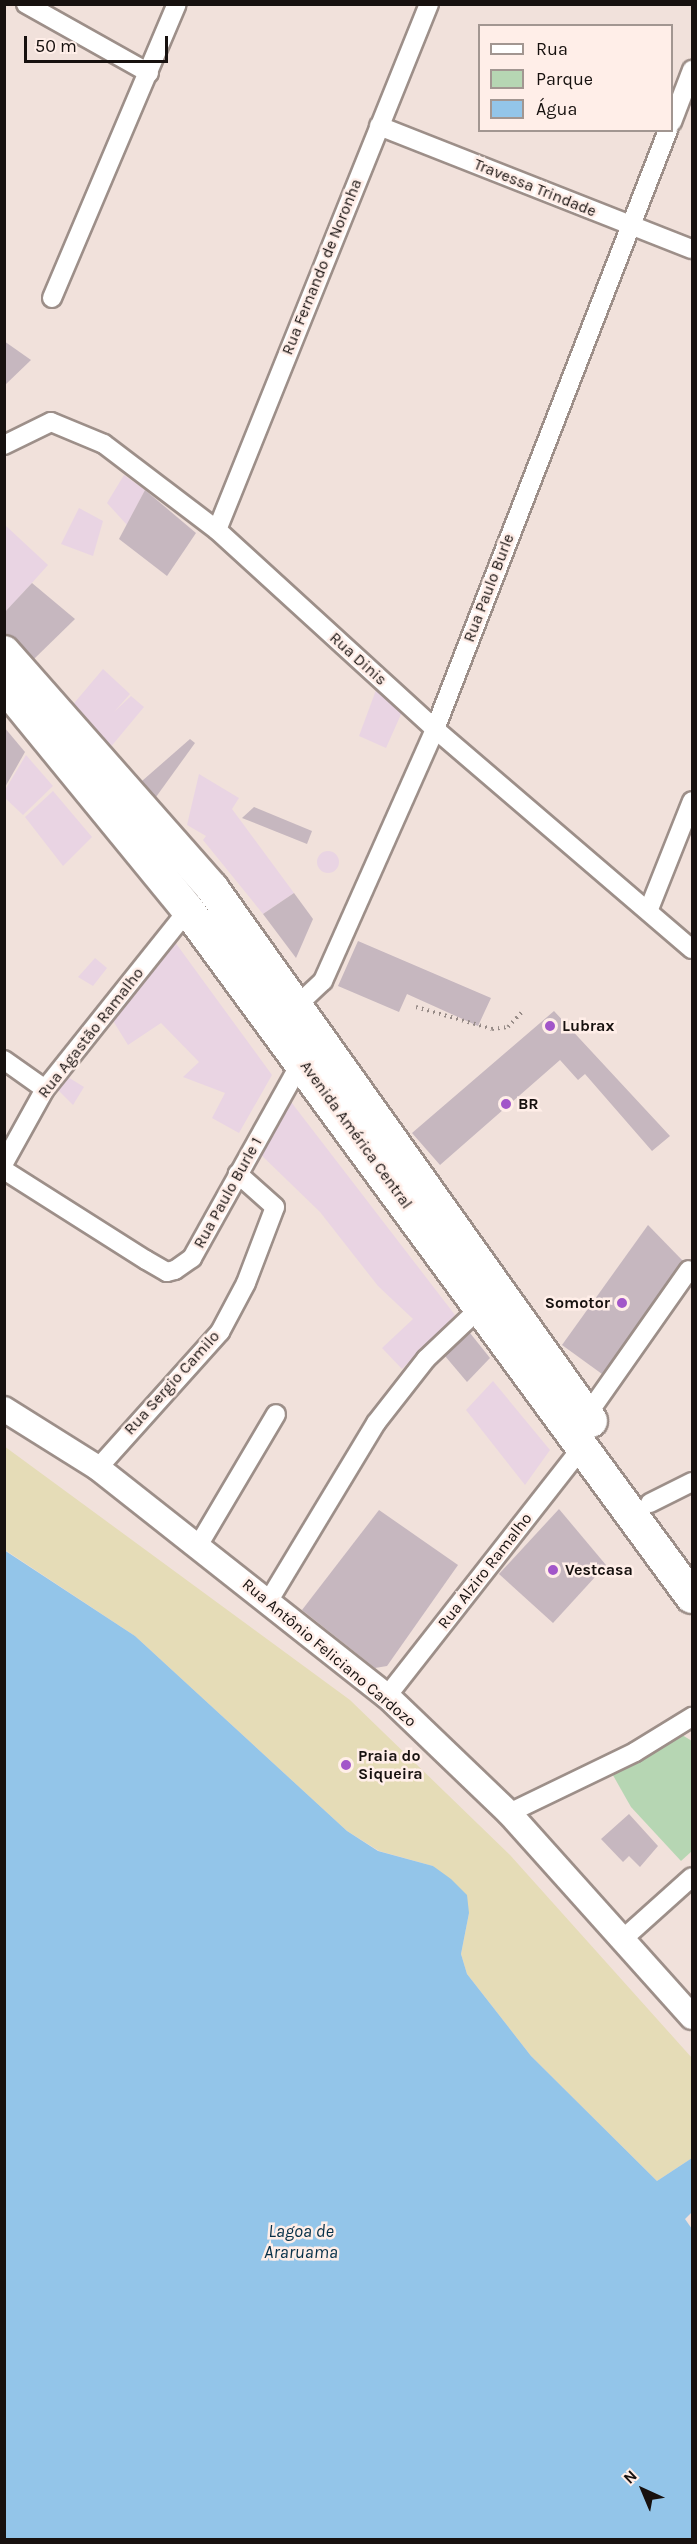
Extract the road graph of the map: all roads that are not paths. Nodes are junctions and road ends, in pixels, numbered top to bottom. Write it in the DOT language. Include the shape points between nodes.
graph roads {
  1 [pos="26,4"];
  2 [pos="177,4"];
  3 [pos="429,4"];
  4 [pos="693,70"];
  5 [pos="149,74"];
  6 [pos="673,120"];
  7 [pos="379,126"];
  8 [pos="667,132"];
  9 [pos="630,226"];
  10 [pos="693,249"];
  11 [pos="52,298"];
  12 [pos="4,445"];
  13 [pos="217,530"];
  14 [pos="4,652"];
  15 [pos="4,685"];
  16 [pos="435,729"];
  17 [pos="693,801"];
  18 [pos="649,909"];
  19 [pos="188,910"];
  20 [pos="693,949"];
  21 [pos="285,1015"];
  22 [pos="4,1060"];
  23 [pos="302,1060"];
  24 [pos="45,1089"];
  25 [pos="4,1163"];
  26 [pos="4,1170"];
  27 [pos="238,1174"];
  28 [pos="688,1270"];
  29 [pos="481,1308"];
  30 [pos="4,1409"];
  31 [pos="276,1414"];
  32 [pos="587,1415"];
  33 [pos="583,1446"];
  34 [pos="98,1468"];
  35 [pos="693,1482"];
  36 [pos="650,1503"];
  37 [pos="198,1546"];
  38 [pos="693,1560"];
  39 [pos="693,1597"];
  40 [pos="268,1602"];
  41 [pos="387,1696"];
  42 [pos="693,1717"];
  43 [pos="509,1813"];
  44 [pos="693,1877"];
  45 [pos="624,1938"];
  46 [pos="693,2017"];
  1 -- 5 [label="street"];
  2 -- 5 [label="street"];
  3 -- 7 [label="street, Rua Fernando de Noronha"];
  4 -- 6 [label="street"];
  5 -- 11 [label="street"];
  7 -- 9 [label="street, Travessa Trindade"];
  7 -- 13 [label="street, Rua Fernando de Noronha"];
  8 -- 9 [label="street, Rua Paulo Burle"];
  9 -- 10 [label="street, Travessa Trindade"];
  9 -- 16 [label="street, Rua Paulo Burle"];
  12 -- 13 [label="street, Rua Dinis" via="51,422 73,426 104,444"];
  13 -- 16 [label="street, Rua Dinis"];
  14 -- 21 [label="highway, Avenida América Central" via="212,888"];
  15 -- 19 [label="highway, Avenida América Central"];
  16 -- 18 [label="street, Rua Dinis"];
  16 -- 21 [label="street, Rua Paulo Burle" via="323,981"];
  17 -- 18 [label="street"];
  18 -- 20 [label="street, Rua Dinis"];
  19 -- 21 [label="highway, Avenida América Central"];
  19 -- 24 [label="street, Rua Agastão Ramalho"];
  21 -- 23 [label="highway, Avenida América Central"];
  21 -- 32 [label="highway, Avenida América Central"];
  22 -- 24 [label="street"];
  23 -- 27 [label="street, Rua Paulo Burle 1"];
  23 -- 29 [label="highway, Avenida América Central"];
  24 -- 25 [label="street, Rua Agastão Ramalho"];
  26 -- 27 [label="street, Rua Paulo Burle 1" via="167,1272 192,1258"];
  27 -- 34 [label="street, Rua Sergio Camilo" via="275,1207 246,1283 220,1332"];
  28 -- 32 [label="street"];
  29 -- 33 [label="highway, Avenida América Central"];
  29 -- 40 [label="street" via="426,1359 375,1423"];
  30 -- 34 [label="street, Rua Antônio Feliciano Cardozo"];
  31 -- 37 [label="street"];
  32 -- 36 [label="highway, Avenida América Central"];
  33 -- 39 [label="highway, Avenida América Central"];
  33 -- 41 [label="street, Rua Alziro Ramalho"];
  34 -- 37 [label="street, Rua Antônio Feliciano Cardozo"];
  35 -- 36 [label="street"];
  36 -- 38 [label="highway, Avenida América Central"];
  37 -- 40 [label="street, Rua Antônio Feliciano Cardozo"];
  40 -- 41 [label="street, Rua Antônio Feliciano Cardozo"];
  41 -- 43 [label="street, Rua Antônio Feliciano Cardozo"];
  42 -- 43 [label="street" via="635,1752"];
  43 -- 45 [label="street, Rua Antônio Feliciano Cardozo"];
  44 -- 45 [label="street"];
  45 -- 46 [label="street, Rua Antônio Feliciano Cardozo"];
}
